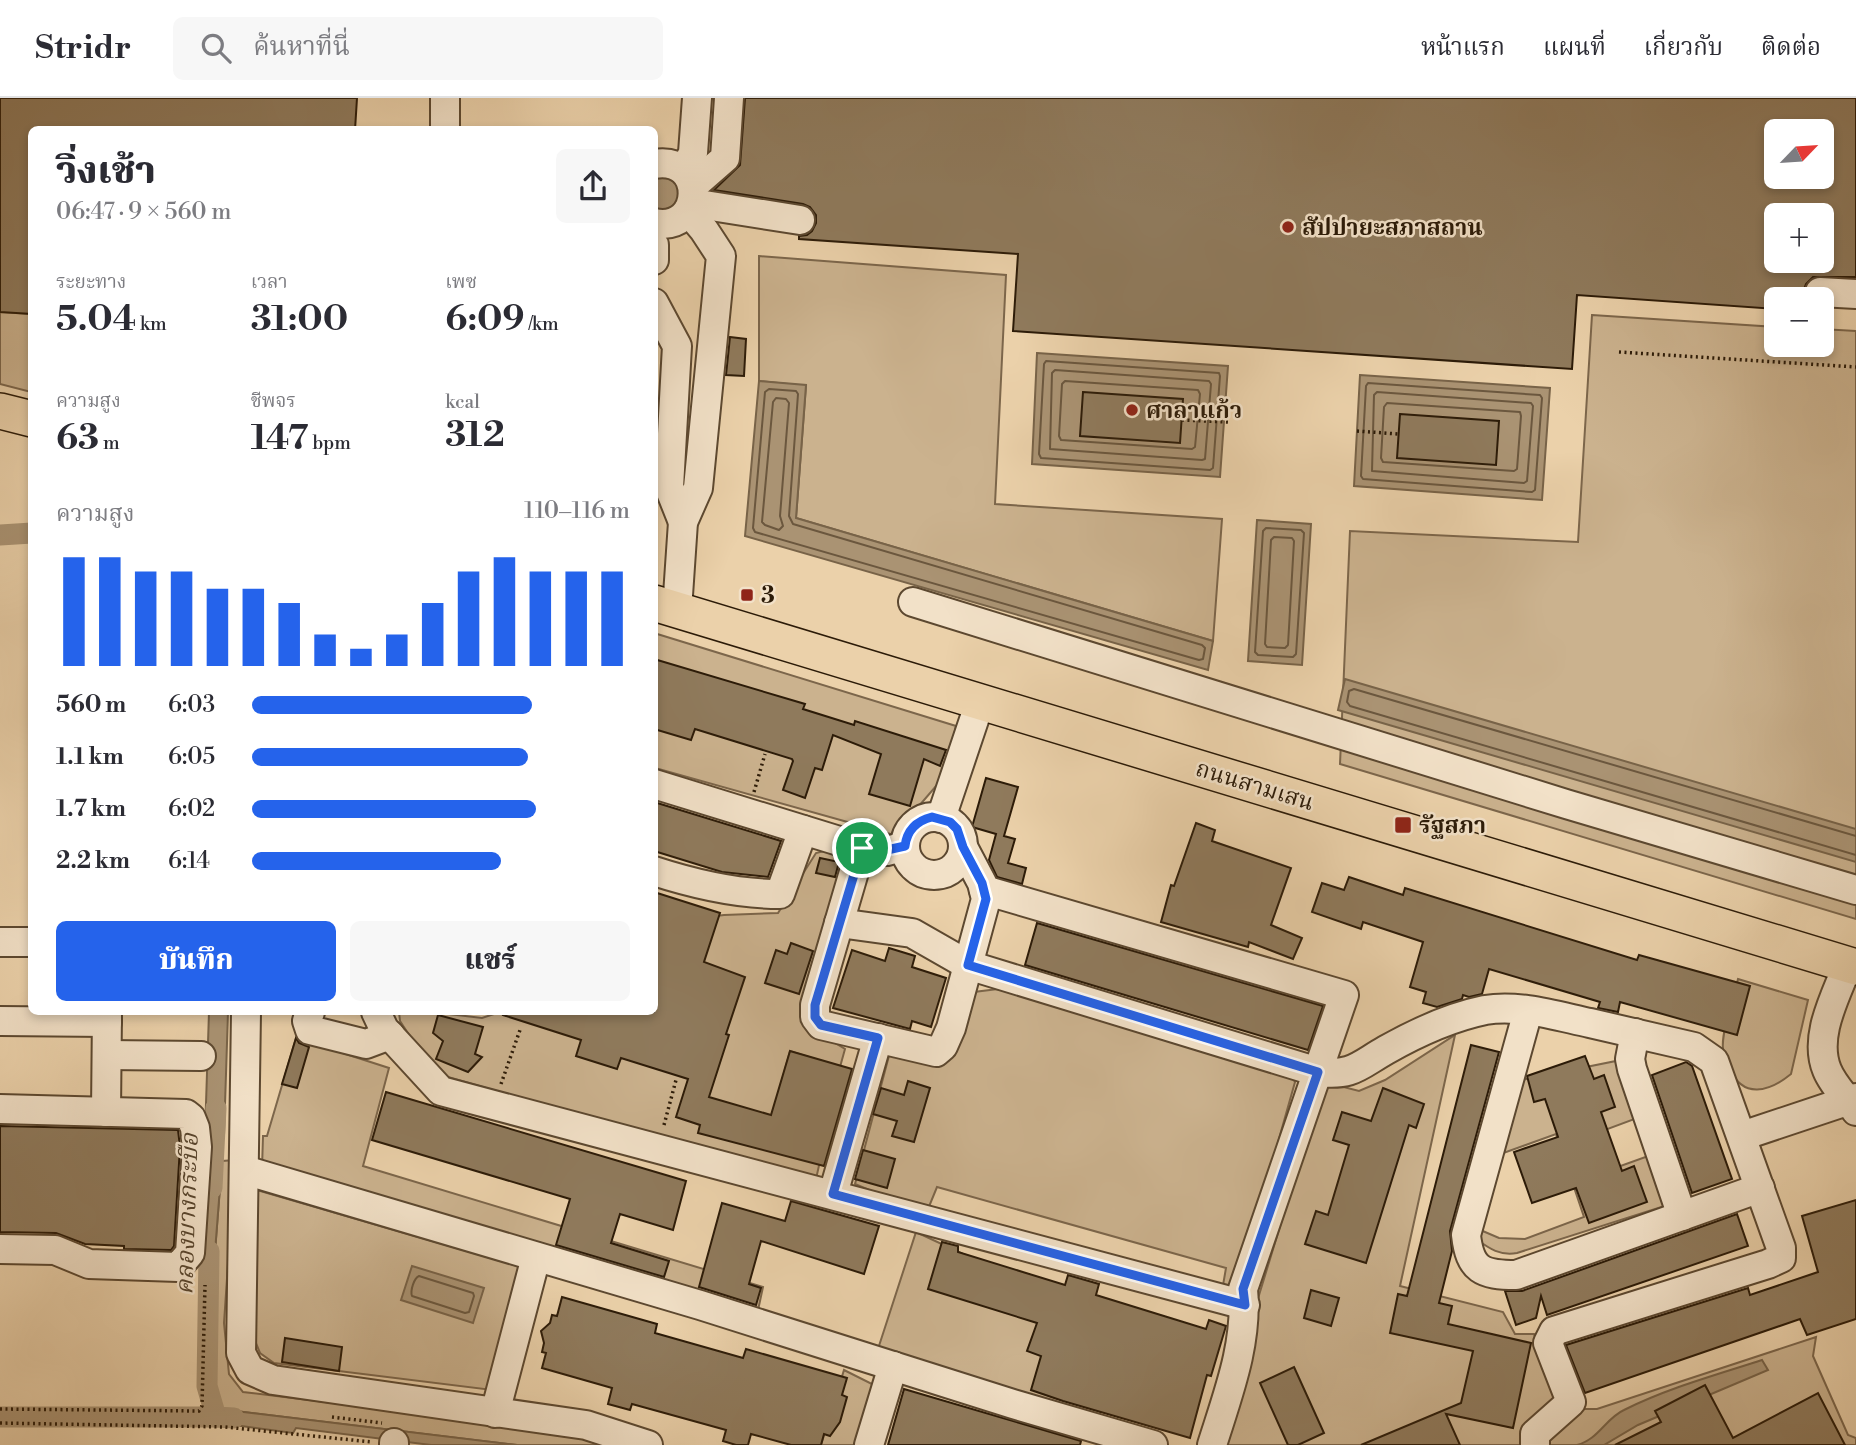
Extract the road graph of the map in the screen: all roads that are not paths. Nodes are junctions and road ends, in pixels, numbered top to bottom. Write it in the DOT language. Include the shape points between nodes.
graph roads {
  1 [pos="445,98"];
  2 [pos="697,98"];
  3 [pos="730,98"];
  4 [pos="445,126"];
  5 [pos="658,163"];
  6 [pos="689,193"];
  7 [pos="800,220"];
  8 [pos="658,223"];
  9 [pos="1834,293"];
  10 [pos="1856,294"];
  11 [pos="658,310"];
  12 [pos="0,411"];
  13 [pos="28,418"];
  14 [pos="683,522"];
  15 [pos="913,602"];
  16 [pos="666,606"];
  17 [pos="980,702"];
  18 [pos="658,785"];
  19 [pos="941,818"];
  20 [pos="803,830"];
  21 [pos="905,846"];
  22 [pos="963,847"];
  23 [pos="862,848"];
  24 [pos="658,872"];
  25 [pos="984,890"];
  26 [pos="1856,890"];
  27 [pos="839,923"];
  28 [pos="0,942"];
  29 [pos="28,942"];
  30 [pos="968,965"];
  31 [pos="1852,965"];
  32 [pos="1528,1011"];
  33 [pos="246,1015"];
  34 [pos="309,1015"];
  35 [pos="107,1017"];
  36 [pos="0,1021"];
  37 [pos="383,1023"];
  38 [pos="1635,1033"];
  39 [pos="878,1038"];
  40 [pos="107,1055"];
  41 [pos="201,1056"];
  42 [pos="1318,1072"];
  43 [pos="1853,1103"];
  44 [pos="106,1104"];
  45 [pos="0,1110"];
  46 [pos="1742,1136"];
  47 [pos="223,1152"];
  48 [pos="1760,1188"];
  49 [pos="833,1194"];
  50 [pos="1682,1216"];
  51 [pos="0,1249"];
  52 [pos="536,1256"];
  53 [pos="1245,1305"];
  54 [pos="893,1366"];
  55 [pos="495,1413"];
  56 [pos="1113,1439"];
  57 [pos="648,1445"];
  58 [pos="869,1445"];
  59 [pos="1153,1445"];
  60 [pos="1212,1445"];
  61 [pos="1535,1445"];
  1 -- 4 [label="street"];
  2 -- 6 [label="street"];
  3 -- 6 [label="street" via="725,158"];
  5 -- 6 [label="street" via="666,162"];
  6 -- 7 [label="street"];
  6 -- 8 [label="street" via="676,222"];
  6 -- 14 [label="street" via="721,256 698,488"];
  9 -- 10 [label="street"];
  11 -- 14 [label="street" via="677,346 669,487"];
  12 -- 13 [label="main road"];
  14 -- 16 [label="street"];
  15 -- 26 [label="street"];
  16 -- 17 [label="main road, ถนนสามเสน"];
  17 -- 19 [label="street"];
  17 -- 31 [label="main road, ถนนสามเสน"];
  18 -- 20 [label="street"];
  19 -- 21 [label="street" via="922,819 914,825"];
  19 -- 22 [label="street" via="957,829"];
  20 -- 23 [label="street"];
  20 -- 24 [label="street" via="780,894 757,894"];
  21 -- 22 [label="street" via="914,868 931,876 950,871"];
  21 -- 23 [label="street"];
  22 -- 25 [label="street"];
  23 -- 27 [label="street"];
  25 -- 30 [label="street" via="986,899"];
  25 -- 42 [label="street" via="1344,995"];
  27 -- 30 [label="street" via="912,933"];
  27 -- 39 [label="street" via="815,1017 821,1025"];
  28 -- 29 [label="street"];
  30 -- 39 [label="street" via="951,1028 936,1052"];
  30 -- 42 [label="street"];
  31 -- 43 [label="street" via="1824,1031 1823,1053 1827,1071"];
  32 -- 38 [label="street"];
  32 -- 42 [label="street" via="1486,1010 1443,1023 1386,1049 1355,1070"];
  32 -- 50 [label="street" via="1466,1235 1474,1264 1483,1271 1516,1275"];
  33 -- 47 [label="street"];
  34 -- 37 [label="street" via="310,1030 366,1044"];
  35 -- 36 [label="street"];
  35 -- 40 [label="street"];
  37 -- 49 [label="street" via="441,1091"];
  38 -- 46 [label="street" via="1694,1047 1714,1060"];
  38 -- 50 [label="street" via="1632,1069"];
  39 -- 49 [label="street"];
  40 -- 41 [label="street"];
  40 -- 44 [label="street"];
  42 -- 53 [label="street" via="1243,1289"];
  43 -- 46 [label="street"];
  44 -- 45 [label="street"];
  44 -- 47 [label="street" via="186,1114"];
  46 -- 48 [label="street"];
  47 -- 51 [label="street" via="190,1253 178,1267 89,1264 55,1250"];
  47 -- 52 [label="street"];
  47 -- 55 [label="street" via="241,1353 250,1370 273,1380"];
  48 -- 50 [label="street"];
  48 -- 61 [label="street" via="1781,1258 1554,1331 1548,1343 1571,1402 1535,1434"];
  49 -- 53 [label="street"];
  52 -- 54 [label="street"];
  52 -- 55 [label="street"];
  53 -- 60 [label="street" via="1237,1366"];
  54 -- 56 [label="street"];
  54 -- 58 [label="street"];
  55 -- 57 [label="street" via="586,1426"];
  56 -- 59 [label="street"];
}
